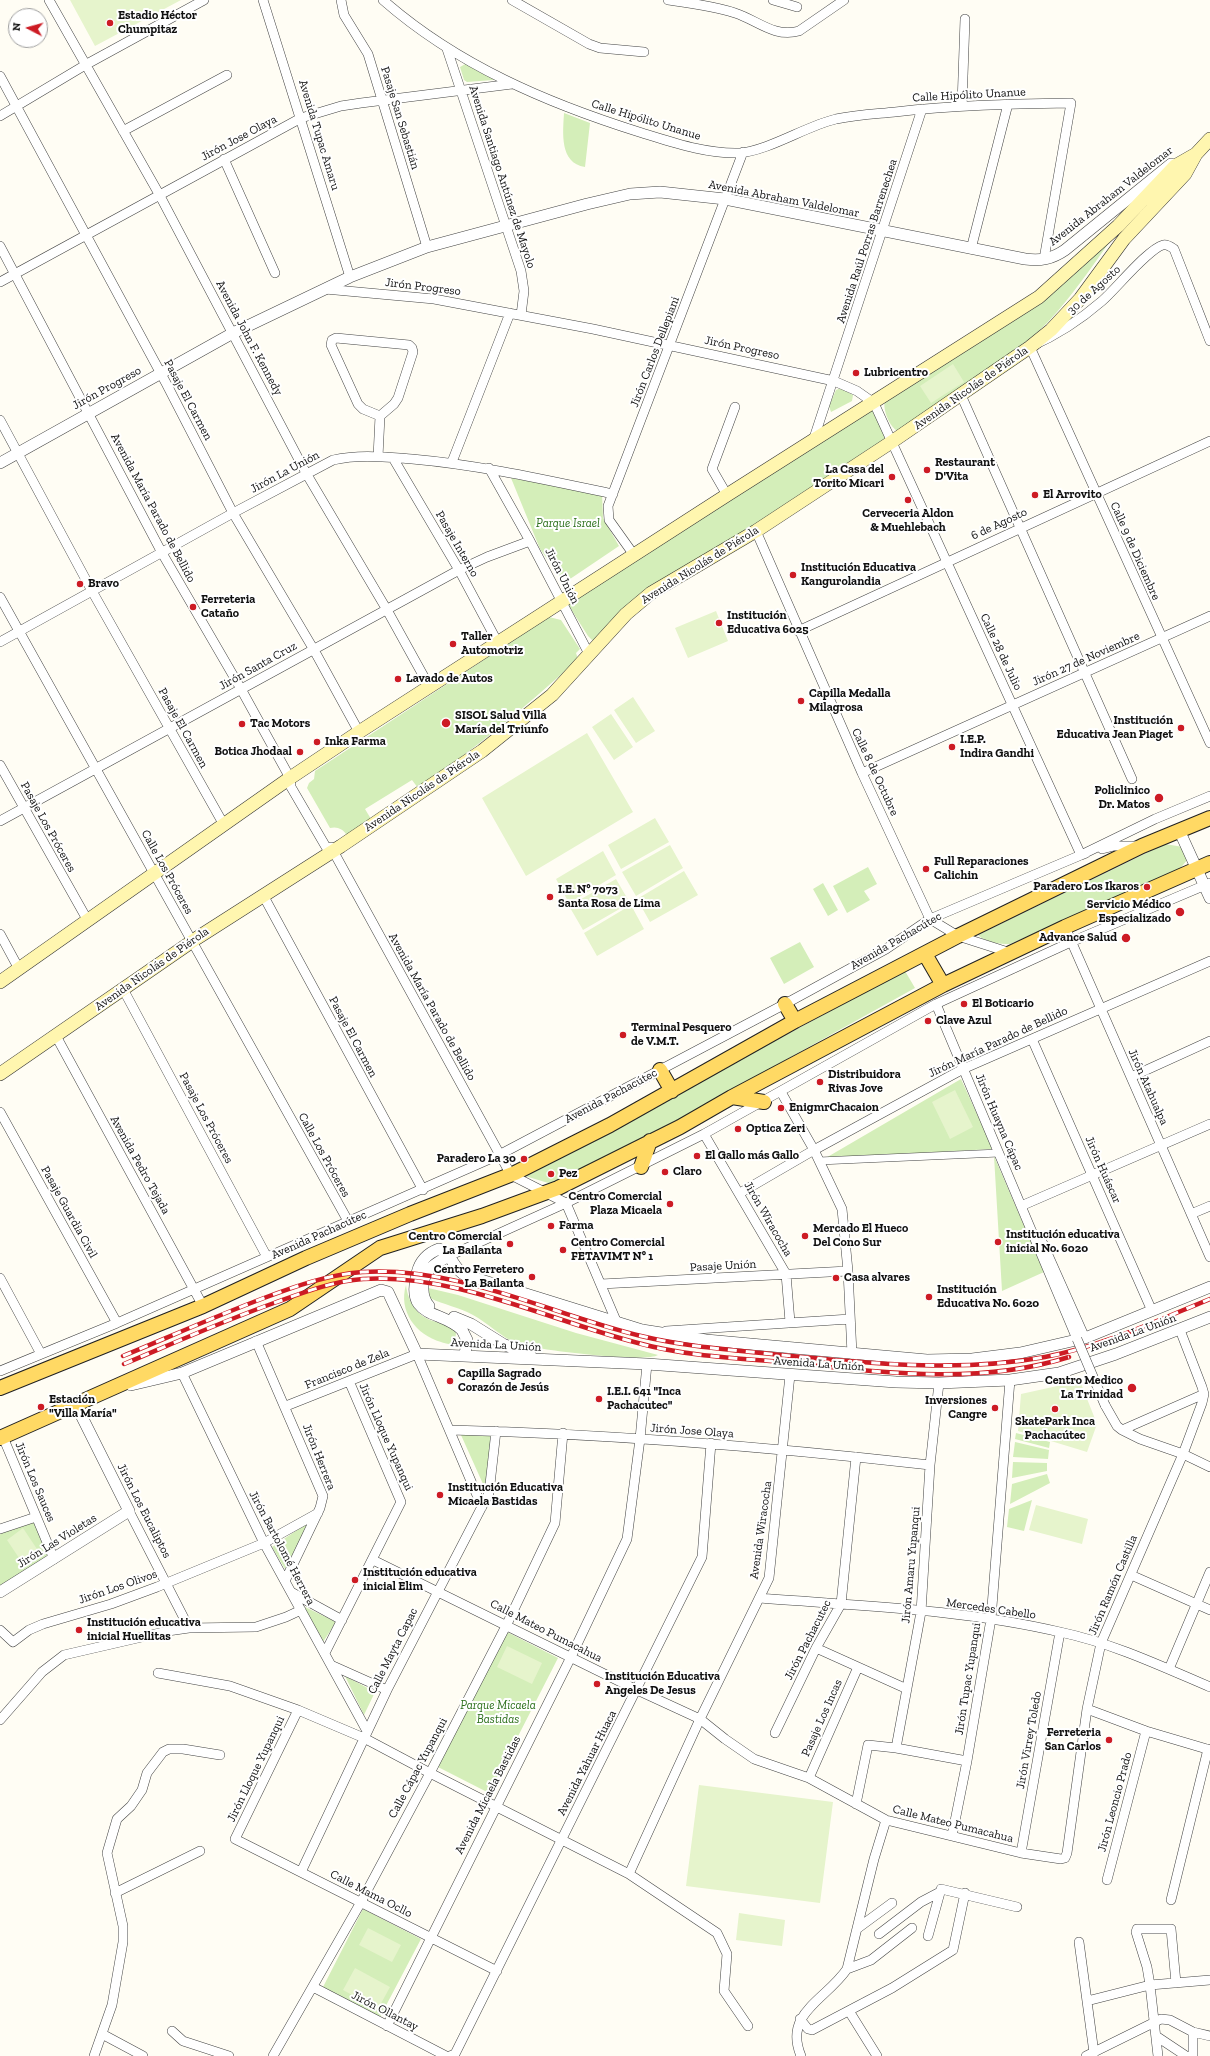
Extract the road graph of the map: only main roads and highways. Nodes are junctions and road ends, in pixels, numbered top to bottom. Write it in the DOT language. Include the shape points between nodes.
graph roads {
  1 [pos="1210,139"];
  2 [pos="1196,154"];
  3 [pos="1208,822"];
  4 [pos="1210,863"];
  5 [pos="925,954"];
  6 [pos="0,982"];
  7 [pos="943,985"];
  8 [pos="785,1004"];
  9 [pos="795,1021"];
  10 [pos="660,1070"];
  11 [pos="0,1074"];
  12 [pos="672,1091"];
  13 [pos="732,1097"];
  14 [pos="764,1102"];
  15 [pos="650,1141"];
  16 [pos="641,1167"];
  17 [pos="0,1388"];
  18 [pos="1,1437"];
  1 -- 2 [label="main road, Avenida Nicolás de Piérola"];
  2 -- 6 [label="main road, Avenida Nicolás de Piérola" via="1175,166 1118,226 1039,297 359,732"];
  2 -- 11 [label="main road, Avenida Nicolás de Piérola" via="1185,174 1124,239 1080,299 1051,330 1030,347 756,531 651,593 626,614 552,695 488,746 191,942"];
  3 -- 5 [label="main road, Avenida Pachacútec" via="1179,830 1142,846"];
  4 -- 7 [label="main road" via="1065,927"];
  5 -- 7 [label="main road"];
  5 -- 9 [label="main road, Avenida Pachacútec"];
  7 -- 13 [label="main road"];
  8 -- 9 [label="main road"];
  9 -- 12 [label="main road, Avenida Pachacútec"];
  10 -- 12 [label="main road"];
  12 -- 17 [label="main road, Avenida Pachacútec" via="511,1175 410,1214 306,1258 203,1306"];
  13 -- 14 [label="main road"];
  13 -- 15 [label="main road"];
  15 -- 16 [label="main road"];
  15 -- 18 [label="main road" via="548,1193 380,1248 290,1309"];
}
